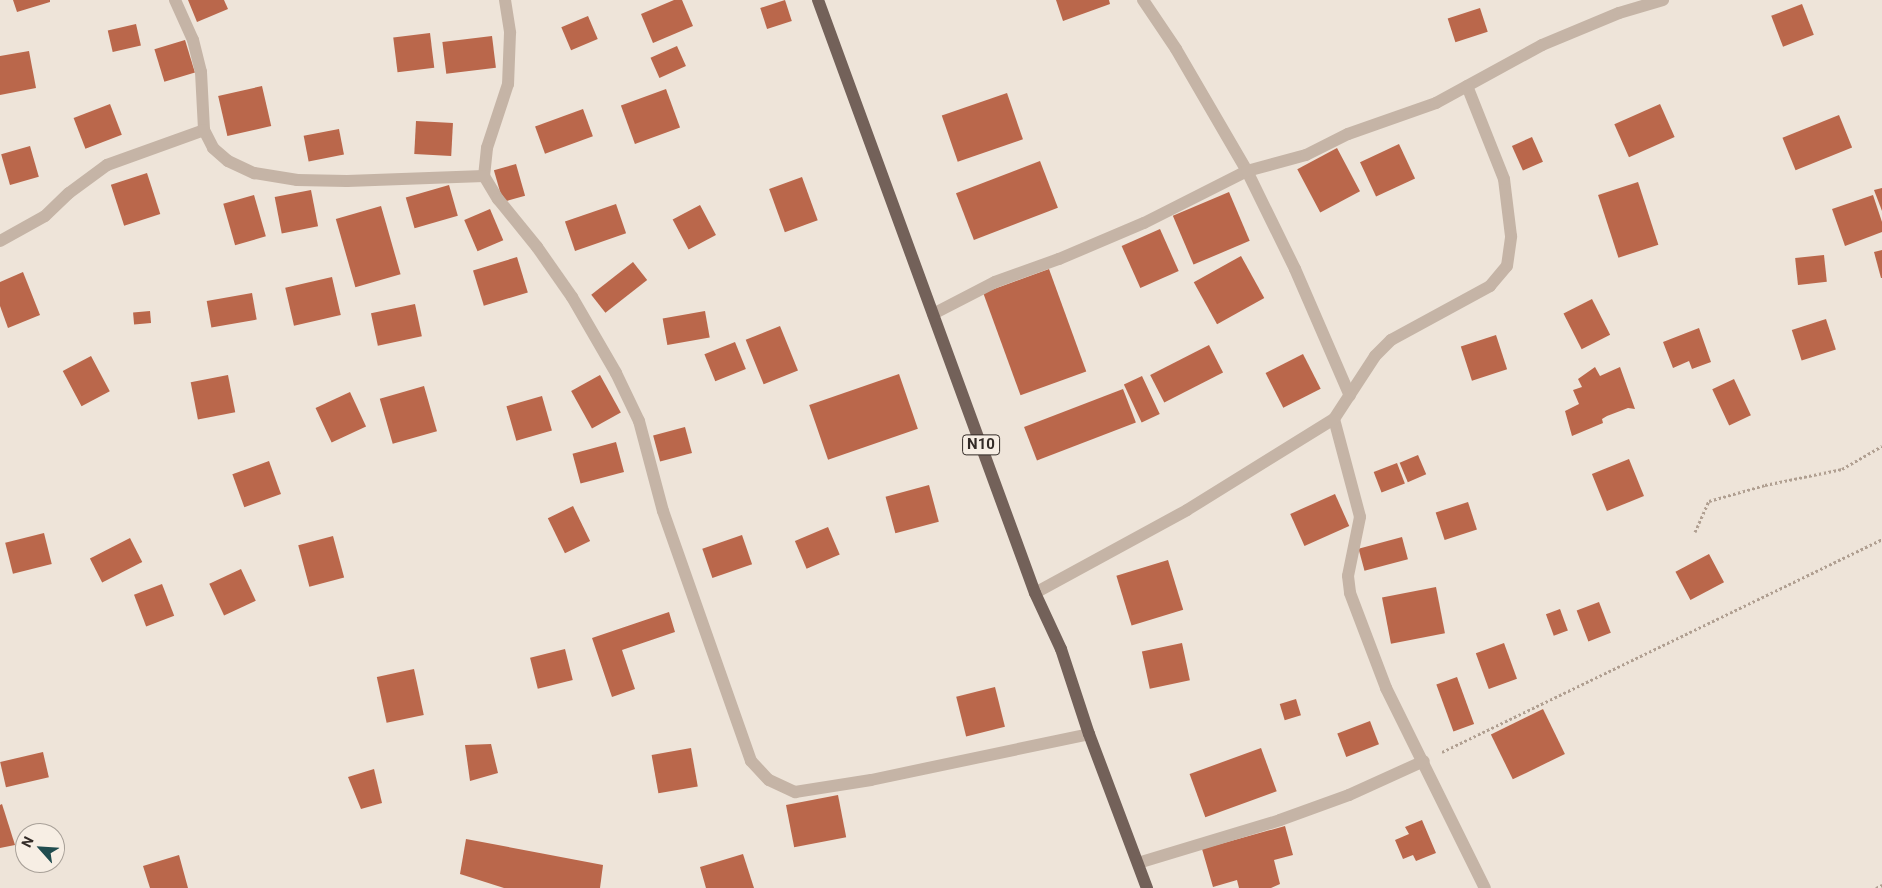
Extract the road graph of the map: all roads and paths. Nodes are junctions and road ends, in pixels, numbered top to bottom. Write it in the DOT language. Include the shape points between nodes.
graph roads {
  1 [pos="175,0"];
  2 [pos="505,0"];
  3 [pos="818,0"];
  4 [pos="1143,0"];
  5 [pos="1663,0"];
  6 [pos="1468,86"];
  7 [pos="204,130"];
  8 [pos="1246,171"];
  9 [pos="484,176"];
  10 [pos="0,241"];
  11 [pos="933,314"];
  12 [pos="1350,396"];
  13 [pos="1334,419"];
  14 [pos="1882,446"];
  15 [pos="1694,532"];
  16 [pos="1882,539"];
  17 [pos="1035,593"];
  18 [pos="1089,734"];
  19 [pos="1424,761"];
  20 [pos="1138,863"];
  21 [pos="1882,885"];
  22 [pos="1147,888"];
  23 [pos="1485,888"];
  24 [pos="1876,888"];
  1 -- 7 [label="street" via="193,40 201,72"];
  2 -- 9 [label="street" via="510,33 508,84 487,148"];
  3 -- 11 [label="main road, N10"];
  4 -- 8 [label="street" via="1176,49"];
  5 -- 6 [label="street" via="1619,13 1542,45"];
  6 -- 8 [label="street" via="1436,103 1348,134 1306,155"];
  6 -- 12 [label="street" via="1504,179 1511,236 1507,266 1490,286 1391,340 1375,356"];
  7 -- 9 [label="street" via="213,148 228,161 254,173 296,180"];
  7 -- 10 [label="street" via="108,165 69,193 45,216"];
  8 -- 11 [label="street" via="1144,223 1060,259 995,282"];
  8 -- 12 [label="street" via="1295,269"];
  9 -- 18 [label="street" via="572,297 616,373 639,421 663,510 731,711 751,761 769,780 795,792 872,780"];
  11 -- 17 [label="main road, N10"];
  12 -- 13 [label="street"];
  13 -- 17 [label="street" via="1187,510"];
  13 -- 19 [label="street" via="1360,517 1348,576 1350,593 1386,688"];
  14 -- 15 [label="path" via="1842,470 1765,485 1709,502"];
  16 -- 19 [label="path"];
  17 -- 18 [label="main road, N10" via="1061,650"];
  18 -- 20 [label="main road, N10"];
  19 -- 20 [label="street" via="1280,820"];
  19 -- 23 [label="street"];
  20 -- 22 [label="main road, N10"];
  21 -- 24 [label="path"];
}
